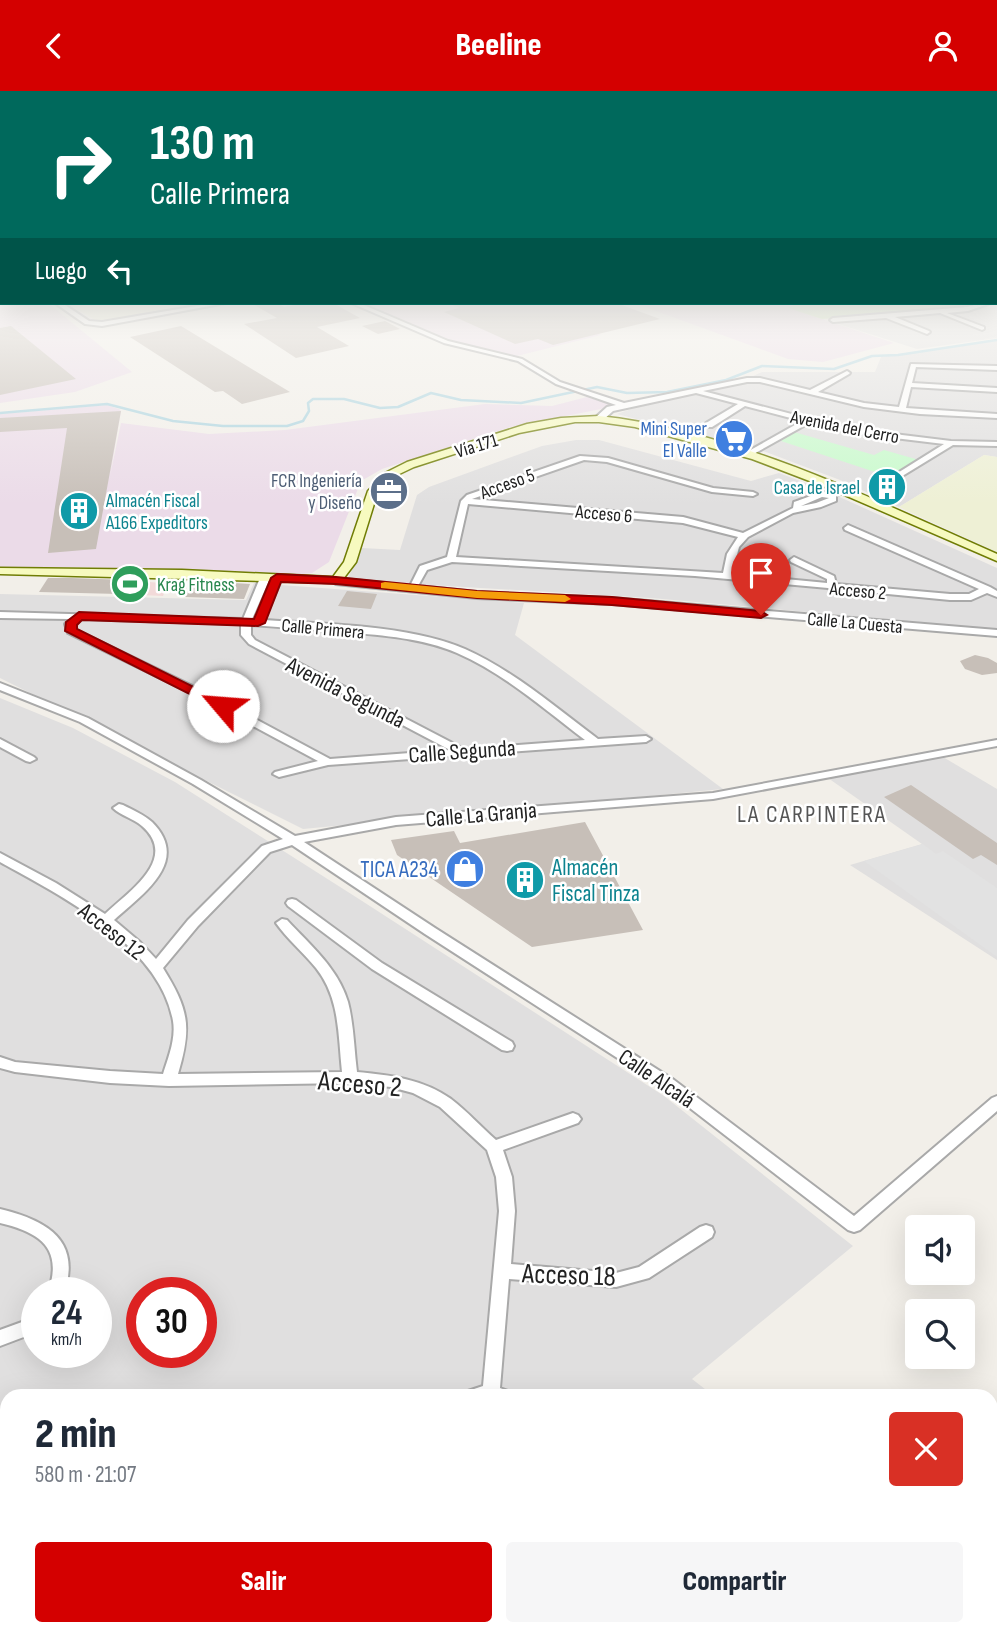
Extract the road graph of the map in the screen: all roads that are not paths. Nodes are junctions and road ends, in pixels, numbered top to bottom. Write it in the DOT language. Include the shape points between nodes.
graph roads {
  1 [pos="522,361"];
  2 [pos="997,368"];
  3 [pos="847,373"];
  4 [pos="907,386"];
  5 [pos="576,389"];
  6 [pos="997,390"];
  7 [pos="697,391"];
  8 [pos="812,392"];
  9 [pos="744,404"];
  10 [pos="624,405"];
  11 [pos="902,410"];
  12 [pos="997,416"];
  13 [pos="599,419"];
  14 [pos="807,421"];
  15 [pos="709,425"];
  16 [pos="951,443"];
  17 [pos="997,444"];
  18 [pos="750,454"];
  19 [pos="899,476"];
  20 [pos="846,490"];
  21 [pos="754,493"];
  22 [pos="465,501"];
  23 [pos="848,528"];
  24 [pos="742,535"];
  25 [pos="997,558"];
  26 [pos="451,559"];
  27 [pos="794,560"];
  28 [pos="0,571"];
  29 [pos="727,576"];
  30 [pos="271,578"];
  31 [pos="336,581"];
  32 [pos="413,588"];
  33 [pos="832,588"];
  34 [pos="992,592"];
  35 [pos="0,615"];
  36 [pos="79,616"];
  37 [pos="252,622"];
  38 [pos="997,633"];
  39 [pos="0,686"];
  40 [pos="646,739"];
  41 [pos="0,742"];
  42 [pos="595,742"];
  43 [pos="997,743"];
  44 [pos="461,751"];
  45 [pos="30,759"];
  46 [pos="328,762"];
  47 [pos="279,774"];
  48 [pos="119,808"];
  49 [pos="293,840"];
  50 [pos="0,857"];
  51 [pos="292,903"];
  52 [pos="105,921"];
  53 [pos="282,923"];
  54 [pos="318,924"];
  55 [pos="296,939"];
  56 [pos="157,967"];
  57 [pos="507,1046"];
  58 [pos="0,1062"];
  59 [pos="349,1077"];
  60 [pos="170,1080"];
  61 [pos="997,1102"];
  62 [pos="573,1119"];
  63 [pos="494,1147"];
  64 [pos="0,1216"];
  65 [pos="706,1232"];
  66 [pos="504,1271"];
  67 [pos="60,1277"];
  68 [pos="21,1330"];
  69 [pos="0,1338"];
  70 [pos="490,1389"];
  1 -- 5 [label="street"];
  2 -- 4 [label="street" via="913,365"];
  3 -- 8 [label="street"];
  4 -- 6 [label="street"];
  4 -- 11 [label="street"];
  5 -- 10 [label="street"];
  7 -- 8 [label="street" via="760,380"];
  7 -- 9 [label="street, Avenida del Cerro"];
  7 -- 10 [label="street"];
  8 -- 11 [label="street"];
  9 -- 14 [label="street, Avenida del Cerro"];
  9 -- 15 [label="street"];
  10 -- 13 [label="street"];
  11 -- 12 [label="street"];
  13 -- 18 [label="main road, Vía 171"];
  13 -- 31 [label="main road, Vía 171" via="544,424 386,477 373,491 350,562"];
  14 -- 16 [label="street, Avenida del Cerro" via="855,432"];
  14 -- 18 [label="street"];
  16 -- 17 [label="street, Avenida del Cerro"];
  16 -- 19 [label="street"];
  18 -- 20 [label="main road, Vía 171"];
  20 -- 24 [label="street" via="811,510 797,509"];
  20 -- 25 [label="main road, Vía 171"];
  21 -- 22 [label="street, Acceso 5" via="712,490 608,460 583,458"];
  22 -- 24 [label="street, Acceso 6" via="683,520"];
  22 -- 26 [label="street, Acceso 5"];
  23 -- 34 [label="street"];
  24 -- 29 [label="street" via="730,554"];
  26 -- 29 [label="street"];
  26 -- 32 [label="street" via="423,568"];
  27 -- 33 [label="street" via="831,578"];
  28 -- 30 [label="main road"];
  29 -- 33 [label="street, Acceso 2"];
  30 -- 31 [label="main road"];
  30 -- 37 [label="street"];
  31 -- 32 [label="street, Calle La Cuesta"];
  32 -- 38 [label="street, Calle La Cuesta"];
  33 -- 34 [label="street, Acceso 2" via="960,598"];
  35 -- 36 [label="street, Calle Primera"];
  36 -- 37 [label="street, Calle Primera"];
  36 -- 46 [label="street" via="70,624 71,631"];
  37 -- 42 [label="street, Calle Primera" via="401,635 436,643 484,662"];
  37 -- 44 [label="street, Avenida Segunda" via="246,635 261,648"];
  39 -- 49 [label="street" via="84,720"];
  40 -- 42 [label="street, Calle Segunda"];
  41 -- 45 [label="street"];
  42 -- 44 [label="street, Calle Segunda"];
  43 -- 49 [label="street, Calle La Granja" via="713,796 396,821"];
  44 -- 46 [label="street, Calle Segunda"];
  46 -- 47 [label="street, Calle Segunda"];
  48 -- 52 [label="street" via="147,824 159,840 161,860 150,882"];
  49 -- 56 [label="street, Calle La Granja" via="266,849"];
  49 -- 61 [label="street, Calle Alcalá" via="669,1084 854,1225"];
  50 -- 52 [label="street, Acceso 12"];
  51 -- 54 [label="street"];
  52 -- 56 [label="street, Acceso 12"];
  53 -- 55 [label="street"];
  54 -- 55 [label="street"];
  54 -- 57 [label="street"];
  55 -- 59 [label="street" via="337,991 344,1013"];
  56 -- 60 [label="street, Acceso 12" via="181,1023"];
  58 -- 60 [label="street, Acceso 2"];
  59 -- 60 [label="street, Acceso 2"];
  59 -- 63 [label="street, Acceso 2" via="417,1088 445,1103"];
  62 -- 63 [label="street"];
  63 -- 66 [label="street, Acceso 2" via="508,1210"];
  64 -- 67 [label="street" via="25,1220 58,1246 64,1263"];
  65 -- 66 [label="street, Acceso 18" via="643,1273 616,1280"];
  66 -- 70 [label="street, Acceso 2"];
  68 -- 69 [label="street"];
}
